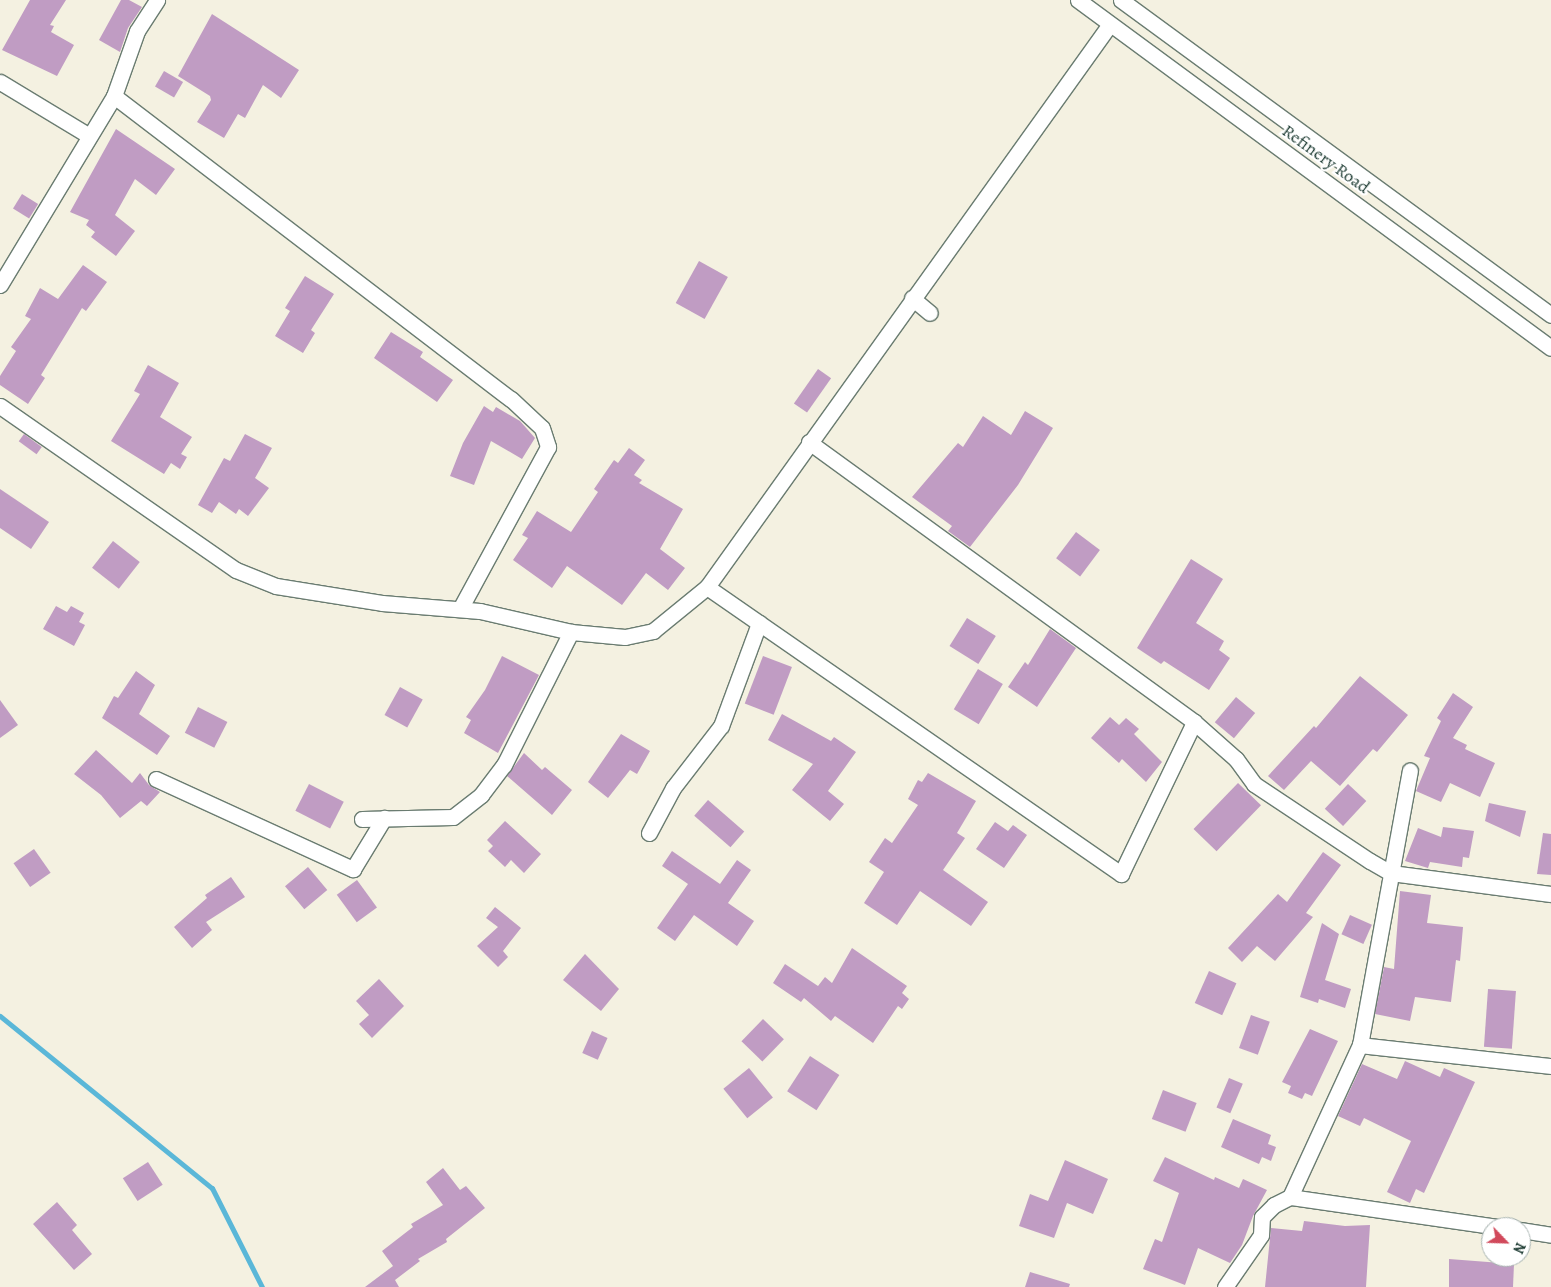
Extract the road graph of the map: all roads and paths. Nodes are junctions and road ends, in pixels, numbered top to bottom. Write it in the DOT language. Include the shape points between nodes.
graph roads {
  1 [pos="157,0"];
  2 [pos="1078,0"];
  3 [pos="1121,0"];
  4 [pos="1110,24"];
  5 [pos="0,82"];
  6 [pos="114,96"];
  7 [pos="88,136"];
  8 [pos="0,286"];
  9 [pos="912,298"];
  10 [pos="930,313"];
  11 [pos="1551,315"];
  12 [pos="1551,348"];
  13 [pos="0,406"];
  14 [pos="809,442"];
  15 [pos="707,587"];
  16 [pos="460,609"];
  17 [pos="759,623"];
  18 [pos="571,632"];
  19 [pos="1194,722"];
  20 [pos="1410,772"];
  21 [pos="156,780"];
  22 [pos="384,818"];
  23 [pos="362,819"];
  24 [pos="649,834"];
  25 [pos="1391,873"];
  26 [pos="1551,894"];
  27 [pos="1360,1045"];
  28 [pos="1551,1066"];
  29 [pos="1290,1197"];
  30 [pos="1481,1225"];
  31 [pos="1531,1232"];
  32 [pos="1551,1235"];
  33 [pos="1226,1287"];
  1 -- 6 [label="street" via="137,32"];
  2 -- 4 [label="street, Refinery Road"];
  3 -- 11 [label="street, Refinery Road"];
  4 -- 9 [label="street"];
  4 -- 12 [label="street, Refinery Road"];
  5 -- 7 [label="street"];
  6 -- 7 [label="street"];
  6 -- 16 [label="street" via="503,392 542,428 548,447"];
  7 -- 8 [label="street"];
  9 -- 10 [label="street"];
  9 -- 14 [label="street"];
  13 -- 16 [label="street" via="236,570 276,586 325,596"];
  14 -- 15 [label="street"];
  14 -- 19 [label="street"];
  15 -- 17 [label="street"];
  15 -- 18 [label="street" via="653,631 625,636"];
  16 -- 18 [label="street"];
  17 -- 19 [label="street" via="1121,874"];
  17 -- 24 [label="street" via="721,726 673,788"];
  18 -- 22 [label="street" via="504,764 481,795 453,818"];
  19 -- 25 [label="street" via="1236,759 1254,784"];
  20 -- 25 [label="street"];
  21 -- 22 [label="street" via="354,869"];
  22 -- 23 [label="street"];
  25 -- 26 [label="street"];
  25 -- 27 [label="street"];
  27 -- 28 [label="street"];
  27 -- 29 [label="street"];
  29 -- 30 [label="street"];
  29 -- 33 [label="street" via="1274,1205 1262,1217 1261,1235"];
  31 -- 32 [label="street"];
}
